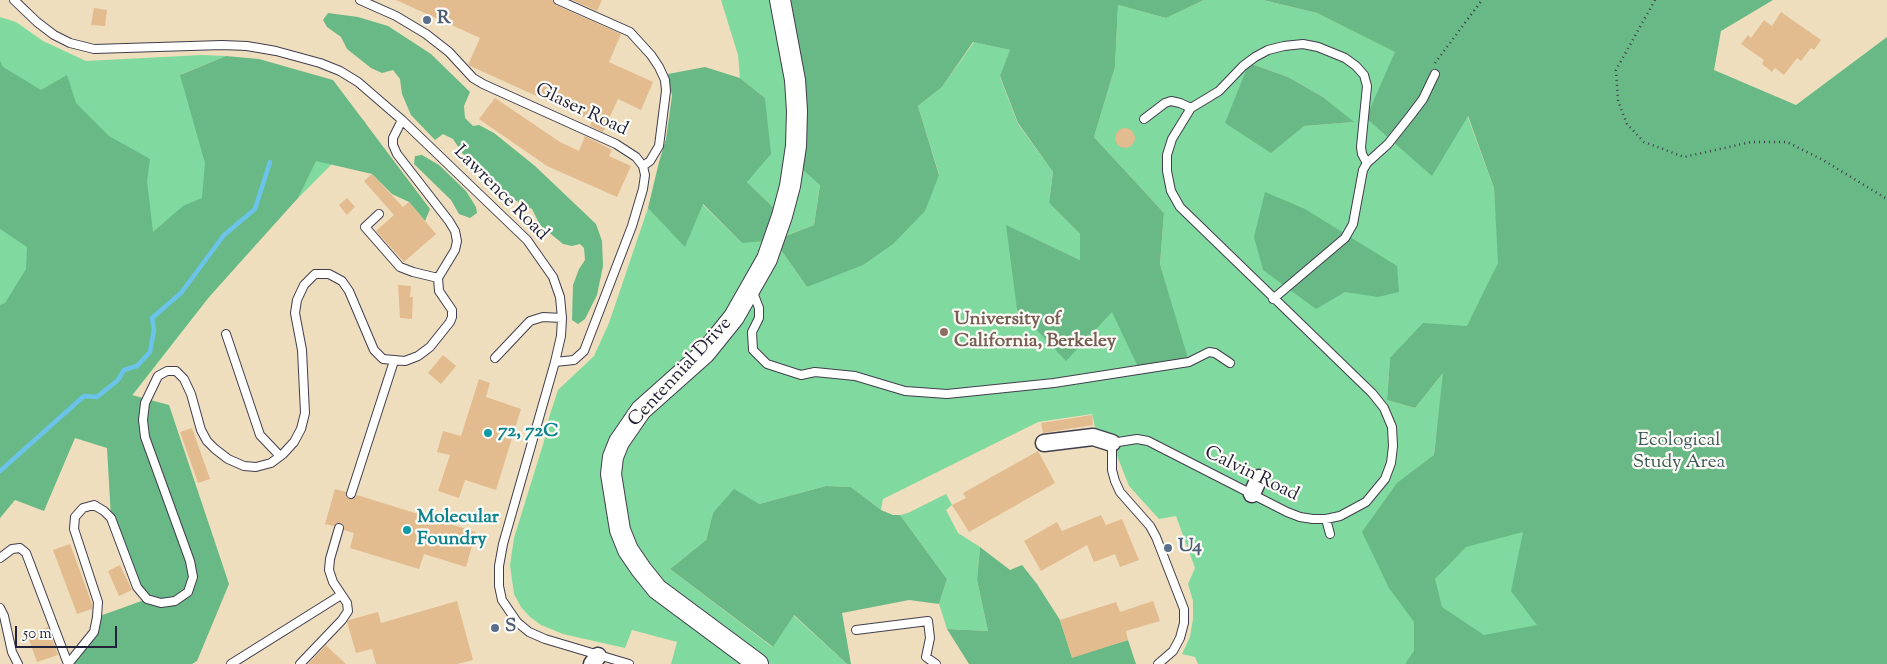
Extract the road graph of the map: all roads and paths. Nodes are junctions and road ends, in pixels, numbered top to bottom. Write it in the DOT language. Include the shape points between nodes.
graph roads {
  1 [pos="14,0"];
  2 [pos="360,0"];
  3 [pos="558,0"];
  4 [pos="780,0"];
  5 [pos="1482,0"];
  6 [pos="1655,0"];
  7 [pos="1435,63"];
  8 [pos="1435,74"];
  9 [pos="1191,108"];
  10 [pos="1144,119"];
  11 [pos="402,120"];
  12 [pos="1368,163"];
  13 [pos="644,166"];
  14 [pos="1887,199"];
  15 [pos="379,214"];
  16 [pos="438,278"];
  17 [pos="750,290"];
  18 [pos="1273,299"];
  19 [pos="562,318"];
  20 [pos="226,334"];
  21 [pos="495,358"];
  22 [pos="394,361"];
  23 [pos="554,362"];
  24 [pos="1230,363"];
  25 [pos="1044,443"];
  26 [pos="1112,443"];
  27 [pos="280,456"];
  28 [pos="1259,478"];
  29 [pos="351,494"];
  30 [pos="1252,494"];
  31 [pos="1326,518"];
  32 [pos="339,528"];
  33 [pos="1330,534"];
  34 [pos="0,558"];
  35 [pos="341,595"];
  36 [pos="0,608"];
  37 [pos="856,630"];
  38 [pos="595,660"];
  39 [pos="18,664"];
  40 [pos="68,664"];
  41 [pos="231,664"];
  42 [pos="300,664"];
  43 [pos="629,664"];
  44 [pos="758,664"];
  45 [pos="936,664"];
  46 [pos="1158,664"];
  1 -- 11 [label="lane, Lawrence Road" via="54,35 94,49 247,46 320,63 358,82"];
  2 -- 13 [label="lane, Glaser Road" via="426,34 483,84 616,144"];
  3 -- 13 [label="lane" via="630,32 659,67 666,92 659,146"];
  4 -- 17 [label="street, Centennial Drive" via="794,80 796,146 782,216 767,259"];
  5 -- 7 [label="path"];
  6 -- 14 [label="path" via="1616,70 1618,101 1627,124 1644,142 1684,157 1751,142 1787,142"];
  8 -- 12 [label="lane" via="1411,115"];
  9 -- 10 [label="lane" via="1171,101"];
  9 -- 12 [label="lane, Calvin Road" via="1219,91 1243,66 1268,50 1302,44 1318,47 1345,58 1364,75 1367,86 1361,147"];
  9 -- 18 [label="lane, Calvin Road" via="1172,139 1167,155 1171,191 1180,207"];
  11 -- 16 [label="lane" via="393,138 397,154 454,231 455,250"];
  11 -- 19 [label="lane, Lawrence Road" via="527,240 553,277 560,297"];
  12 -- 18 [label="lane" via="1361,176 1353,224 1345,238"];
  13 -- 23 [label="lane" via="643,190 632,226 584,351 574,360"];
  15 -- 16 [label="lane" via="365,227 400,267"];
  16 -- 22 [label="lane" via="439,291 452,310 450,322 424,352 405,361"];
  17 -- 24 [label="lane" via="760,318 752,332 753,350 767,364 801,375 815,372 855,376 905,391 947,394 1054,383 1188,362 1209,352"];
  17 -- 44 [label="street, Centennial Drive" via="734,317 704,353 641,410 619,442 613,457 612,474 620,530 628,550 657,589"];
  18 -- 31 [label="lane, Calvin Road" via="1372,392 1392,427 1391,463 1380,486 1366,502 1353,510"];
  19 -- 21 [label="lane" via="543,316 530,321"];
  19 -- 23 [label="lane, Lawrence Road"];
  20 -- 27 [label="lane" via="260,435"];
  22 -- 27 [label="lane" via="383,359 374,350 342,281 329,274 315,274 304,285 295,313 302,350 305,412 294,442"];
  22 -- 29 [label="lane"];
  23 -- 38 [label="lane, Lawrence Road" via="503,544 499,586 509,612 529,632"];
  25 -- 26 [label="street" via="1093,437"];
  26 -- 30 [label="lane, Calvin Road" via="1137,438 1148,441"];
  26 -- 46 [label="lane" via="1115,481 1156,537 1184,609 1180,638"];
  27 -- 40 [label="lane" via="271,463 256,466 244,466 228,459 207,441 184,379 176,371 166,371 158,376 145,403 145,437 193,577 188,592 175,601 161,603 147,599 137,587 111,518 94,505 83,508 75,517 74,529 98,602 98,617 94,632"];
  28 -- 30 [label="street"];
  30 -- 31 [label="lane, Calvin Road" via="1300,517"];
  31 -- 33 [label="lane"];
  32 -- 35 [label="lane" via="329,570"];
  34 -- 40 [label="lane" via="12,549 20,548 26,553"];
  35 -- 41 [label="lane"];
  35 -- 42 [label="lane" via="348,611"];
  36 -- 39 [label="lane"];
  37 -- 45 [label="lane" via="928,621 930,638 926,657"];
  38 -- 43 [label="lane, Lawrence Road"];
}
